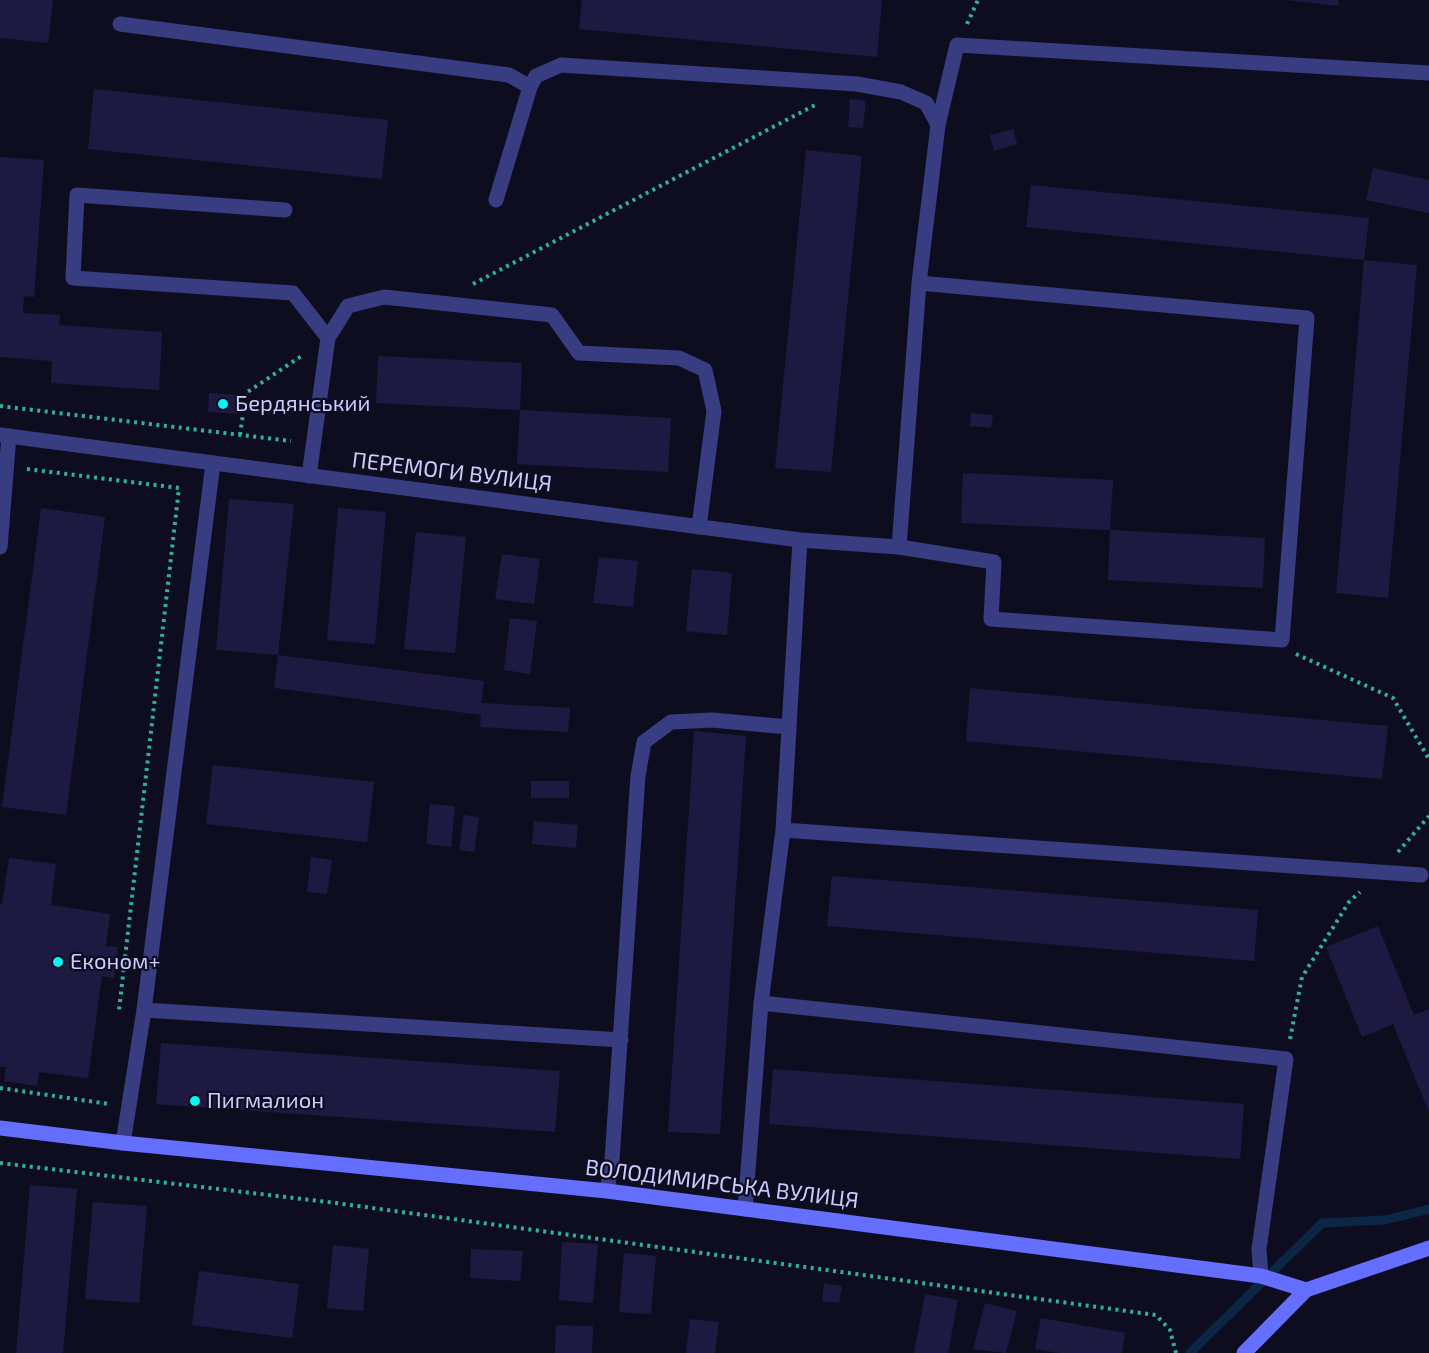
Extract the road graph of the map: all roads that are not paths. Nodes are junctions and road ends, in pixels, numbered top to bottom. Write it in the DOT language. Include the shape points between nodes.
graph roads {
  1 [pos="120,24"];
  2 [pos="1429,73"];
  3 [pos="530,87"];
  4 [pos="938,125"];
  5 [pos="496,200"];
  6 [pos="285,210"];
  7 [pos="919,283"];
  8 [pos="328,338"];
  9 [pos="4,435"];
  10 [pos="213,464"];
  11 [pos="309,476"];
  12 [pos="699,526"];
  13 [pos="800,540"];
  14 [pos="0,547"];
  15 [pos="899,547"];
  16 [pos="788,727"];
  17 [pos="783,830"];
  18 [pos="1421,875"];
  19 [pos="761,1003"];
  20 [pos="144,1010"];
  21 [pos="621,1040"];
  22 [pos="0,1129"];
  23 [pos="123,1143"];
  24 [pos="607,1191"];
  25 [pos="745,1209"];
  26 [pos="1429,1248"];
  27 [pos="1261,1276"];
  28 [pos="1306,1290"];
  29 [pos="1244,1353"];
  1 -- 3 [label="street" via="510,75"];
  2 -- 4 [label="street" via="957,45"];
  3 -- 4 [label="street" via="536,76 561,65 857,84 901,92 926,103"];
  3 -- 5 [label="street"];
  4 -- 7 [label="street"];
  6 -- 8 [label="street" via="77,195 73,278 293,293"];
  7 -- 15 [label="street"];
  7 -- 15 [label="street, ПЕРЕМОГИ ВУЛИЦЯ" via="1307,318 1282,640 991,619 993,562"];
  8 -- 11 [label="street"];
  8 -- 12 [label="street" via="348,306 384,297 552,315 579,353 679,358 705,370 714,411"];
  9 -- 10 [label="street, ПЕРЕМОГИ ВУЛИЦЯ"];
  9 -- 14 [label="street" via="8,467"];
  10 -- 11 [label="street, ПЕРЕМОГИ ВУЛИЦЯ"];
  10 -- 20 [label="street"];
  11 -- 12 [label="street, ПЕРЕМОГИ ВУЛИЦЯ"];
  12 -- 13 [label="street, ПЕРЕМОГИ ВУЛИЦЯ"];
  13 -- 15 [label="street, ПЕРЕМОГИ ВУЛИЦЯ"];
  13 -- 16 [label="street"];
  16 -- 17 [label="street"];
  16 -- 21 [label="street" via="712,720 671,722 644,742 638,776"];
  17 -- 18 [label="street"];
  17 -- 19 [label="street"];
  19 -- 25 [label="street"];
  19 -- 27 [label="street" via="1286,1059 1259,1249"];
  20 -- 21 [label="street"];
  20 -- 23 [label="street"];
  21 -- 24 [label="street"];
  22 -- 23 [label="street, ВОЛОДИМИРСЬКА ВУЛИЦЯ"];
  23 -- 24 [label="street, ВОЛОДИМИРСЬКА ВУЛИЦЯ"];
  24 -- 25 [label="street, ВОЛОДИМИРСЬКА ВУЛИЦЯ"];
  25 -- 27 [label="street, ВОЛОДИМИРСЬКА ВУЛИЦЯ"];
  26 -- 28 [label="street"];
  27 -- 28 [label="street, ВОЛОДИМИРСЬКА ВУЛИЦЯ"];
  28 -- 29 [label="street"];
}
